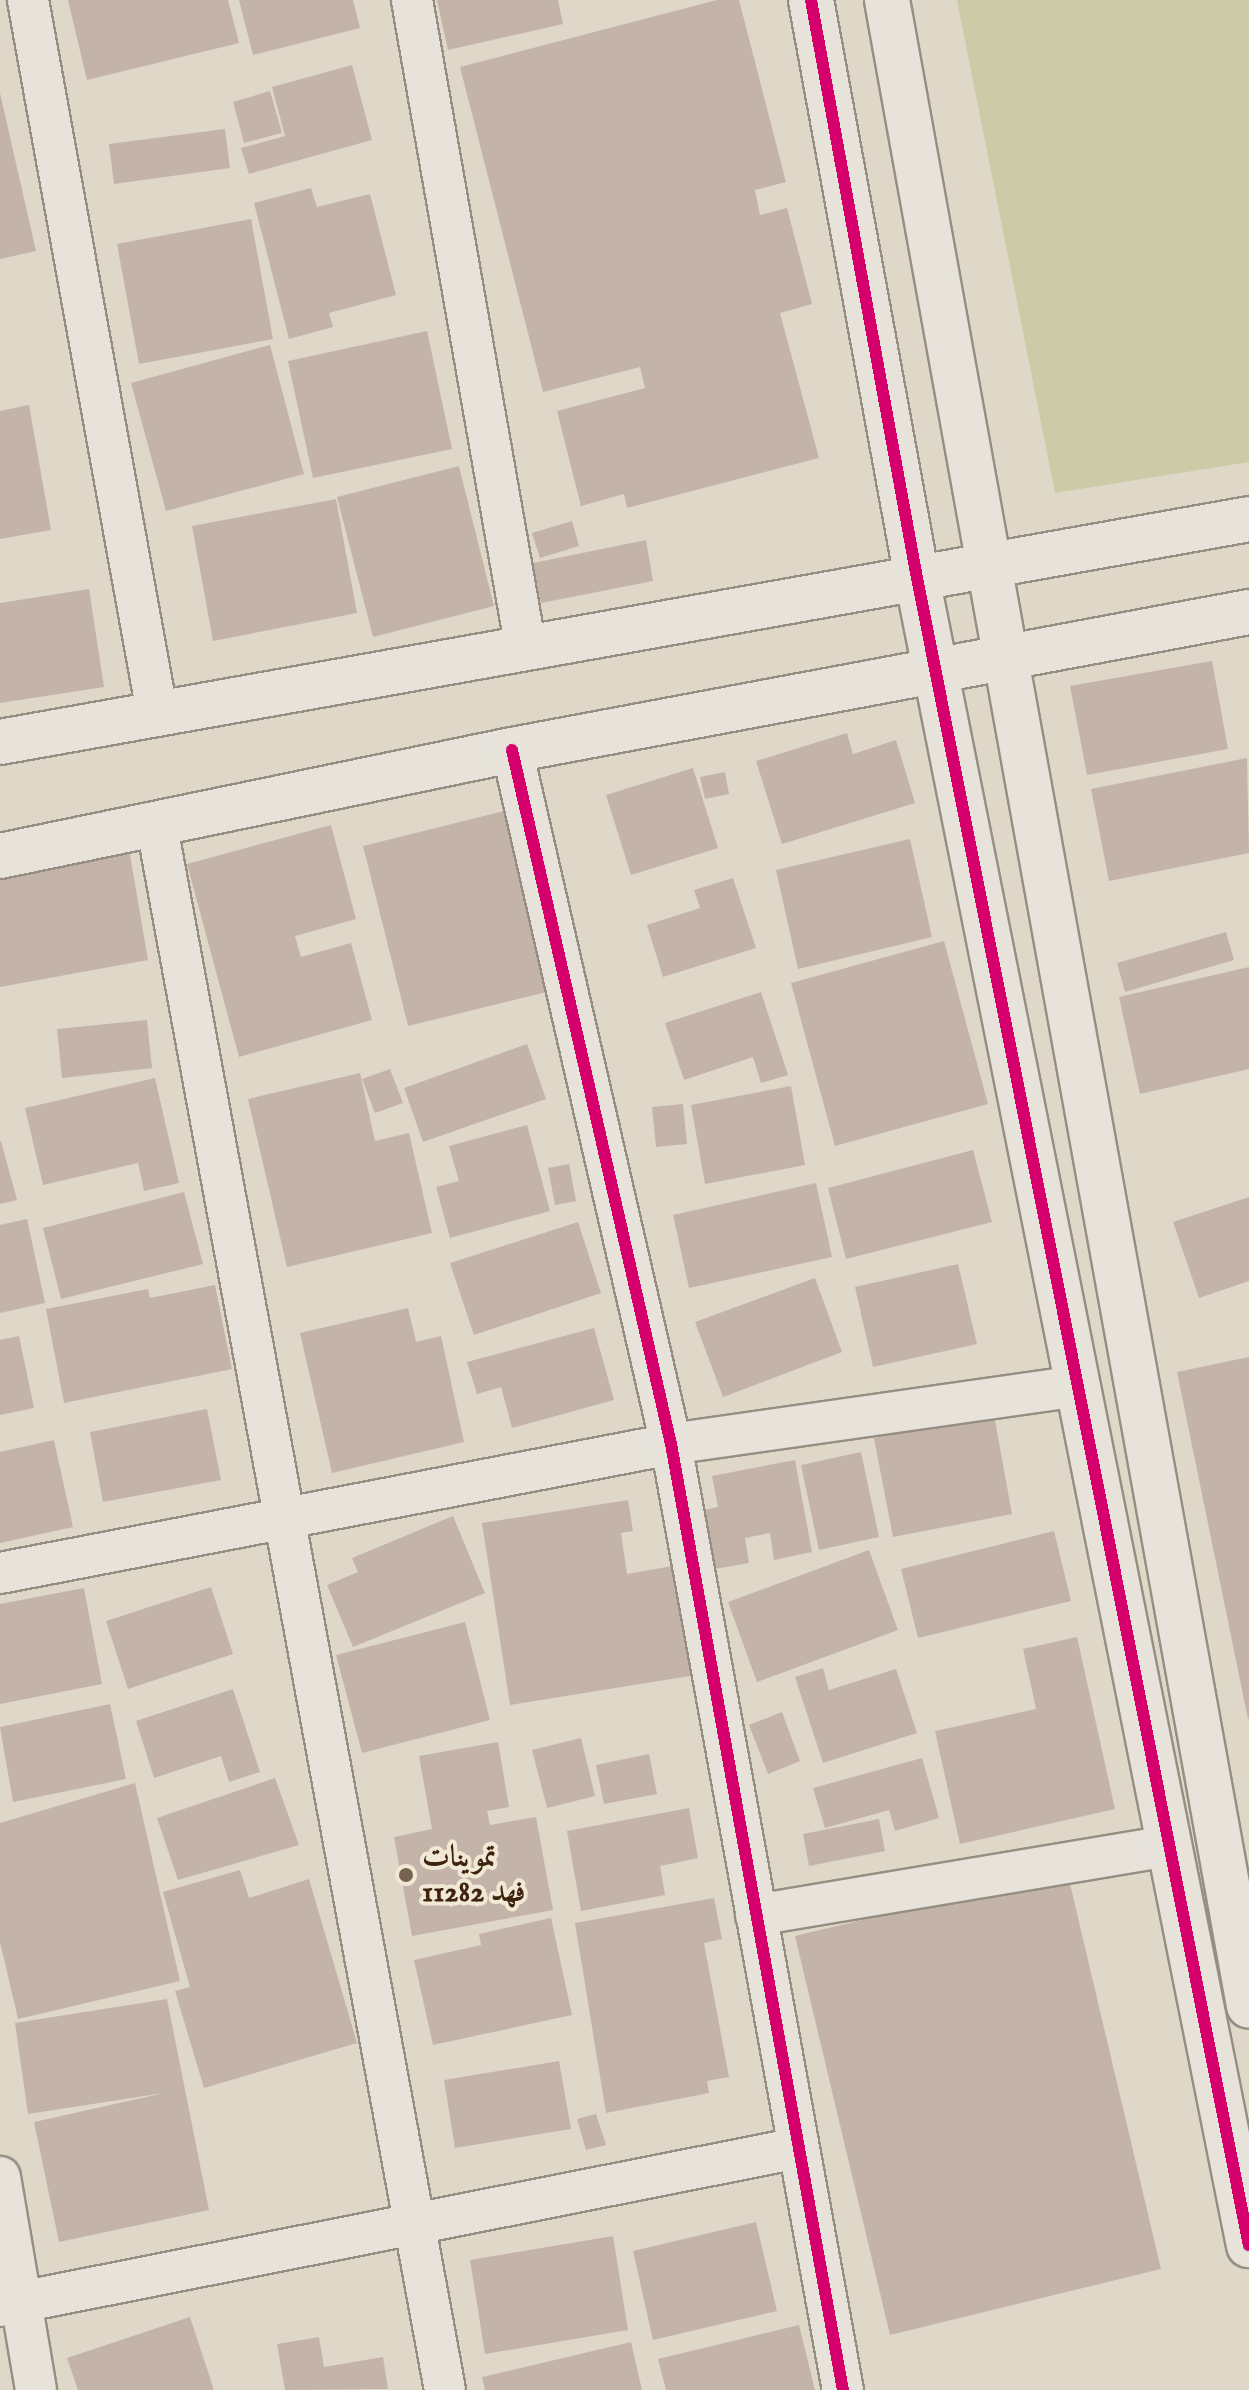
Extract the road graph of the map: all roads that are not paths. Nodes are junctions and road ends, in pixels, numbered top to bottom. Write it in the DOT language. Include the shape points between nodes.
graph roads {
  1 [pos="28,0"];
  2 [pos="412,0"];
  3 [pos="811,0"];
  4 [pos="887,0"];
  5 [pos="1249,519"];
  6 [pos="994,566"];
  7 [pos="917,578"];
  8 [pos="1249,612"];
  9 [pos="526,649"];
  10 [pos="1011,656"];
  11 [pos="936,667"];
  12 [pos="157,712"];
  13 [pos="0,742"];
  14 [pos="512,750"];
  15 [pos="157,827"];
  16 [pos="0,856"];
  17 [pos="1077,1386"];
  18 [pos="671,1444"];
  19 [pos="285,1518"];
  20 [pos="0,1573"];
  21 [pos="1169,1846"];
  22 [pos="756,1915"];
  23 [pos="1249,2006"];
  24 [pos="798,2148"];
  25 [pos="0,2177"];
  26 [pos="417,2224"];
  27 [pos="1249,2245"];
  28 [pos="10,2304"];
  29 [pos="36,2390"];
  30 [pos="445,2390"];
  31 [pos="843,2390"];
  1 -- 12 [label="street"];
  2 -- 9 [label="street"];
  3 -- 7 [label="street"];
  4 -- 6 [label="street"];
  5 -- 6 [label="street"];
  6 -- 7 [label="street"];
  6 -- 10 [label="street"];
  7 -- 9 [label="street"];
  7 -- 11 [label="street"];
  8 -- 10 [label="street"];
  9 -- 12 [label="street"];
  10 -- 11 [label="street"];
  10 -- 23 [label="street"];
  11 -- 14 [label="street"];
  11 -- 17 [label="street"];
  12 -- 13 [label="street"];
  14 -- 15 [label="street"];
  14 -- 18 [label="street"];
  15 -- 16 [label="street"];
  15 -- 19 [label="street"];
  17 -- 18 [label="street"];
  17 -- 21 [label="street"];
  18 -- 19 [label="street"];
  18 -- 22 [label="street"];
  19 -- 20 [label="street"];
  19 -- 26 [label="street"];
  21 -- 22 [label="street"];
  21 -- 27 [label="street"];
  22 -- 24 [label="street"];
  24 -- 26 [label="street"];
  24 -- 31 [label="street"];
  25 -- 28 [label="street"];
  26 -- 28 [label="street"];
  26 -- 30 [label="street"];
  28 -- 29 [label="street"];
}
